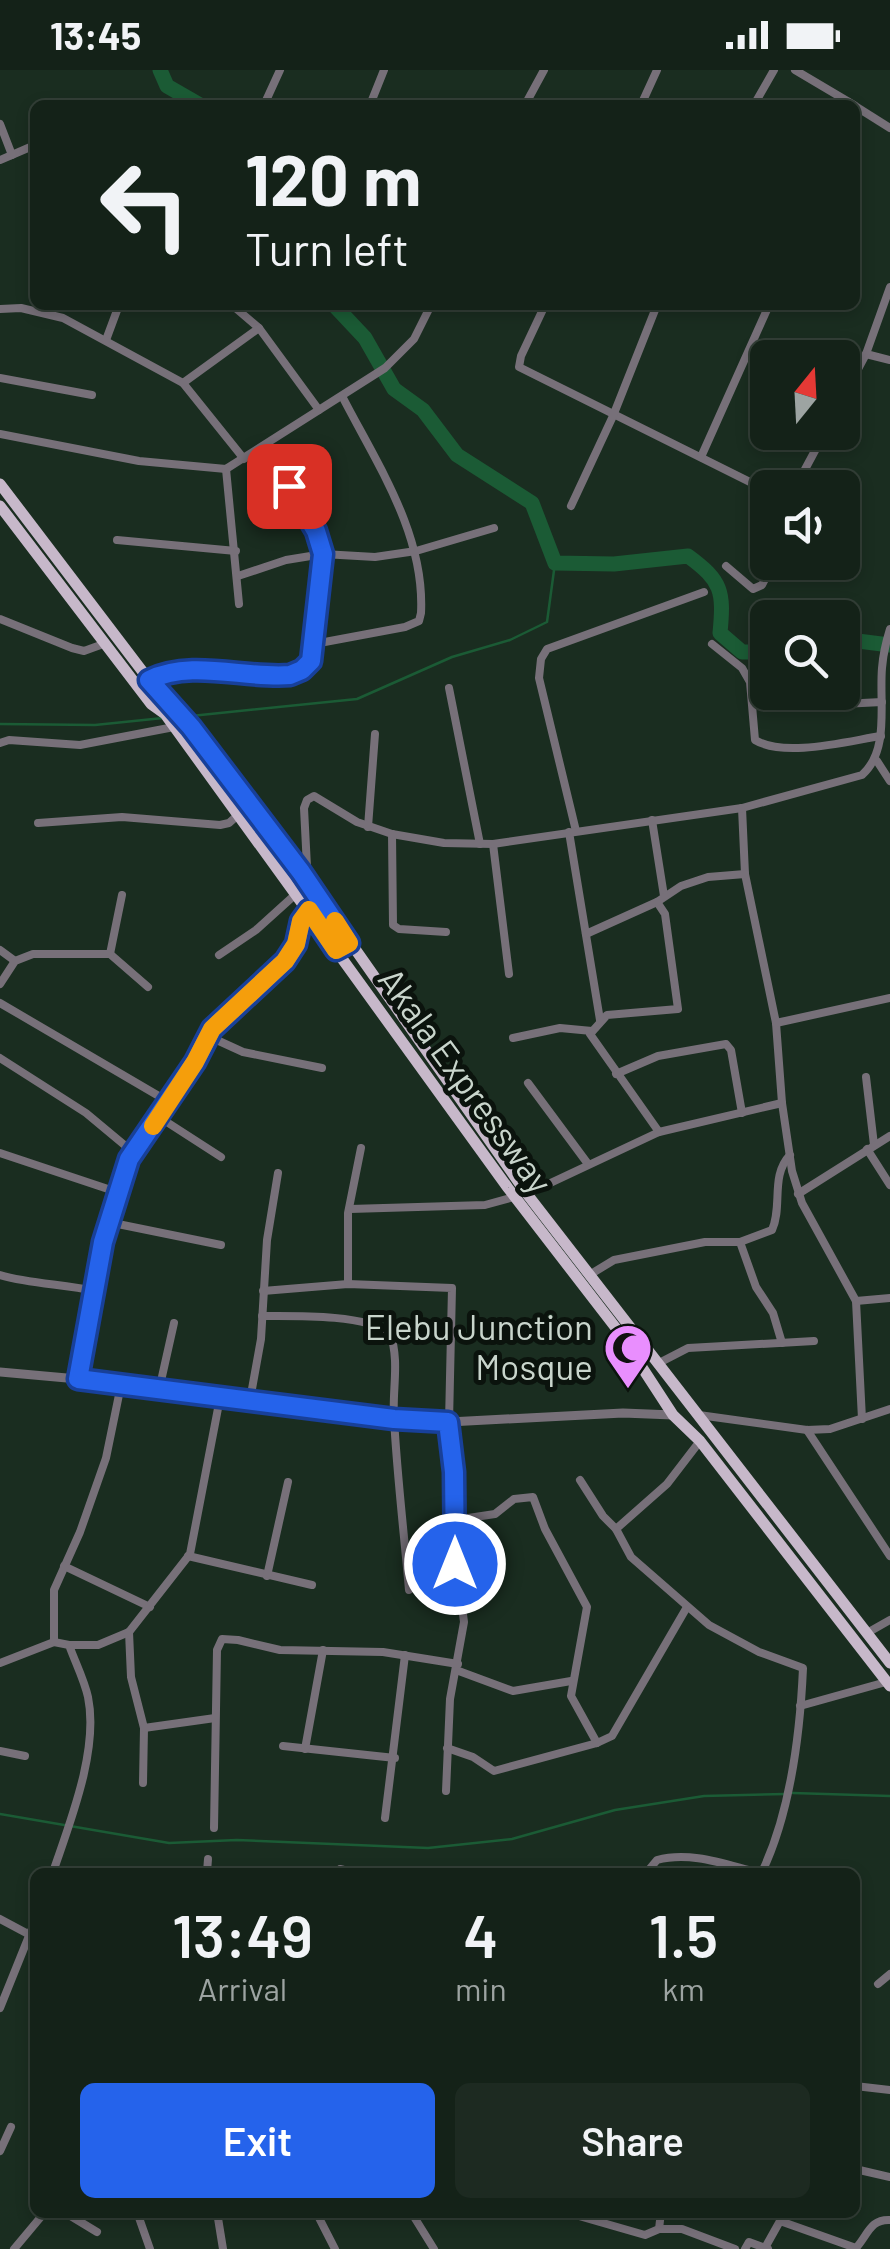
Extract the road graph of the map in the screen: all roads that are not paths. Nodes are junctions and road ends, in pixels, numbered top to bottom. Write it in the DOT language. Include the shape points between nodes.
graph roads {
  1 [pos="280,70"];
  2 [pos="384,70"];
  3 [pos="544,70"];
  4 [pos="658,70"];
  5 [pos="774,70"];
  6 [pos="795,70"];
  7 [pos="266,100"];
  8 [pos="372,100"];
  9 [pos="528,100"];
  10 [pos="643,100"];
  11 [pos="757,100"];
  12 [pos="846,100"];
  13 [pos="860,109"];
  14 [pos="0,124"];
  15 [pos="890,128"];
  16 [pos="30,146"];
  17 [pos="12,155"];
  18 [pos="0,160"];
  19 [pos="890,287"];
  20 [pos="30,307"];
  21 [pos="0,309"];
  22 [pos="42,310"];
  23 [pos="117,310"];
  24 [pos="238,310"];
  25 [pos="428,310"];
  26 [pos="543,310"];
  27 [pos="655,310"];
  28 [pos="767,310"];
  29 [pos="259,328"];
  30 [pos="106,340"];
  31 [pos="866,354"];
  32 [pos="890,360"];
  33 [pos="860,365"];
  34 [pos="0,378"];
  35 [pos="183,384"];
  36 [pos="92,395"];
  37 [pos="342,396"];
  38 [pos="319,410"];
  39 [pos="613,416"];
  40 [pos="0,434"];
  41 [pos="262,447"];
  42 [pos="701,457"];
  43 [pos="244,459"];
  44 [pos="226,469"];
  45 [pos="750,483"];
  46 [pos="0,484"];
  47 [pos="0,506"];
  48 [pos="571,506"];
  49 [pos="494,528"];
  50 [pos="118,540"];
  51 [pos="416,550"];
  52 [pos="236,551"];
  53 [pos="323,554"];
  54 [pos="726,566"];
  55 [pos="238,576"];
  56 [pos="765,580"];
  57 [pos="704,592"];
  58 [pos="75,593"];
  59 [pos="239,604"];
  60 [pos="0,618"];
  61 [pos="890,629"];
  62 [pos="106,644"];
  63 [pos="314,644"];
  64 [pos="712,644"];
  65 [pos="149,680"];
  66 [pos="448,688"];
  67 [pos="882,702"];
  68 [pos="860,703"];
  69 [pos="174,727"];
  70 [pos="375,734"];
  71 [pos="881,736"];
  72 [pos="0,743"];
  73 [pos="890,752"];
  74 [pos="878,757"];
  75 [pos="890,781"];
  76 [pos="742,808"];
  77 [pos="238,814"];
  78 [pos="652,820"];
  79 [pos="38,823"];
  80 [pos="368,827"];
  81 [pos="572,832"];
  82 [pos="392,834"];
  83 [pos="480,844"];
  84 [pos="492,844"];
  85 [pos="301,872"];
  86 [pos="745,874"];
  87 [pos="297,894"];
  88 [pos="122,895"];
  89 [pos="660,899"];
  90 [pos="309,910"];
  91 [pos="446,932"];
  92 [pos="586,934"];
  93 [pos="349,943"];
  94 [pos="0,950"];
  95 [pos="336,950"];
  96 [pos="110,954"];
  97 [pos="219,955"];
  98 [pos="15,961"];
  99 [pos="509,974"];
  100 [pos="0,984"];
  101 [pos="148,988"];
  102 [pos="890,998"];
  103 [pos="0,1003"];
  104 [pos="600,1020"];
  105 [pos="776,1024"];
  106 [pos="592,1031"];
  107 [pos="208,1036"];
  108 [pos="513,1038"];
  109 [pos="0,1058"];
  110 [pos="322,1068"];
  111 [pos="616,1074"];
  112 [pos="866,1076"];
  113 [pos="528,1083"];
  114 [pos="169,1102"];
  115 [pos="782,1103"];
  116 [pos="742,1113"];
  117 [pos="159,1117"];
  118 [pos="659,1132"];
  119 [pos="890,1136"];
  120 [pos="870,1147"];
  121 [pos="361,1148"];
  122 [pos="0,1153"];
  123 [pos="134,1153"];
  124 [pos="790,1155"];
  125 [pos="221,1157"];
  126 [pos="588,1164"];
  127 [pos="278,1173"];
  128 [pos="890,1185"];
  129 [pos="117,1192"];
  130 [pos="798,1194"];
  131 [pos="521,1195"];
  132 [pos="350,1209"];
  133 [pos="108,1222"];
  134 [pos="740,1242"];
  135 [pos="221,1244"];
  136 [pos="591,1274"];
  137 [pos="0,1275"];
  138 [pos="348,1284"];
  139 [pos="95,1292"];
  140 [pos="263,1292"];
  141 [pos="890,1298"];
  142 [pos="856,1300"];
  143 [pos="262,1316"];
  144 [pos="174,1323"];
  145 [pos="624,1328"];
  146 [pos="814,1340"];
  147 [pos="782,1343"];
  148 [pos="657,1364"];
  149 [pos="0,1372"];
  150 [pos="78,1379"];
  151 [pos="121,1385"];
  152 [pos="159,1390"];
  153 [pos="220,1398"];
  154 [pos="250,1400"];
  155 [pos="890,1409"];
  156 [pos="673,1414"];
  157 [pos="699,1415"];
  158 [pos="394,1419"];
  159 [pos="862,1419"];
  160 [pos="448,1422"];
  161 [pos="807,1430"];
  162 [pos="700,1441"];
  163 [pos="580,1480"];
  164 [pos="288,1482"];
  165 [pos="455,1520"];
  166 [pos="616,1529"];
  167 [pos="188,1556"];
  168 [pos="890,1556"];
  169 [pos="64,1566"];
  170 [pos="267,1576"];
  171 [pos="312,1586"];
  172 [pos="410,1590"];
  173 [pos="150,1607"];
  174 [pos="687,1607"];
  175 [pos="890,1620"];
  176 [pos="130,1632"];
  177 [pos="867,1633"];
  178 [pos="54,1642"];
  179 [pos="70,1645"];
  180 [pos="322,1650"];
  181 [pos="405,1655"];
  182 [pos="0,1662"];
  183 [pos="890,1663"];
  184 [pos="457,1667"];
  185 [pos="571,1681"];
  186 [pos="888,1684"];
  187 [pos="800,1706"];
  188 [pos="215,1718"];
  189 [pos="144,1728"];
  190 [pos="597,1743"];
  191 [pos="282,1746"];
  192 [pos="305,1748"];
  193 [pos="447,1748"];
  194 [pos="0,1750"];
  195 [pos="25,1756"];
  196 [pos="395,1758"];
  197 [pos="143,1783"];
  198 [pos="446,1791"];
  199 [pos="385,1818"];
  200 [pos="214,1828"];
  201 [pos="208,1860"];
  202 [pos="54,1868"];
  203 [pos="208,1868"];
  204 [pos="650,1868"];
  205 [pos="742,1868"];
  206 [pos="761,1868"];
  207 [pos="0,1919"];
  208 [pos="30,1935"];
  209 [pos="890,1974"];
  210 [pos="878,1984"];
  211 [pos="0,2008"];
  212 [pos="860,2087"];
  213 [pos="890,2090"];
  214 [pos="11,2128"];
  215 [pos="3,2135"];
  216 [pos="0,2151"];
  217 [pos="860,2170"];
  218 [pos="890,2177"];
  219 [pos="40,2218"];
  220 [pos="74,2218"];
  221 [pos="139,2218"];
  222 [pos="218,2218"];
  223 [pos="319,2218"];
  224 [pos="414,2218"];
  225 [pos="584,2218"];
  226 [pos="604,2218"];
  227 [pos="660,2218"];
  228 [pos="890,2220"];
  229 [pos="602,2224"];
  230 [pos="659,2229"];
  231 [pos="97,2232"];
  232 [pos="333,2246"];
  233 [pos="767,2247"];
  234 [pos="14,2249"];
  235 [pos="150,2249"];
  236 [pos="223,2249"];
  237 [pos="319,2249"];
  238 [pos="434,2249"];
  239 [pos="734,2249"];
  240 [pos="745,2249"];
  1 -- 7 [label="street"];
  2 -- 8 [label="street"];
  3 -- 9 [label="street"];
  4 -- 10 [label="street"];
  5 -- 11 [label="street"];
  6 -- 12 [label="street"];
  13 -- 15 [label="street"];
  14 -- 17 [label="street"];
  16 -- 17 [label="street"];
  17 -- 18 [label="street"];
  19 -- 31 [label="street"];
  20 -- 21 [label="street"];
  22 -- 30 [label="street"];
  23 -- 30 [label="street"];
  24 -- 29 [label="street"];
  25 -- 37 [label="street" via="414,339 385,368"];
  26 -- 39 [label="street" via="520,367"];
  27 -- 39 [label="street"];
  28 -- 42 [label="street"];
  29 -- 35 [label="street"];
  29 -- 38 [label="street"];
  30 -- 35 [label="street"];
  31 -- 32 [label="street"];
  31 -- 33 [label="street"];
  34 -- 36 [label="street"];
  35 -- 43 [label="street"];
  37 -- 38 [label="street"];
  37 -- 51 [label="street"];
  38 -- 41 [label="street"];
  39 -- 42 [label="street"];
  39 -- 48 [label="street"];
  40 -- 44 [label="street" via="140,461"];
  41 -- 43 [label="street"];
  41 -- 53 [label="street" via="305,510"];
  42 -- 45 [label="street"];
  43 -- 44 [label="street"];
  44 -- 52 [label="street"];
  46 -- 58 [label="main road, Akala Expressway"];
  47 -- 58 [label="main road, Akala Expressway"];
  49 -- 51 [label="street"];
  50 -- 52 [label="street"];
  51 -- 53 [label="street" via="375,557"];
  51 -- 63 [label="street" via="419,621"];
  52 -- 55 [label="street"];
  53 -- 55 [label="street"];
  53 -- 63 [label="street"];
  54 -- 56 [label="street" via="753,589"];
  55 -- 59 [label="street"];
  57 -- 81 [label="street" via="546,649 539,678"];
  58 -- 62 [label="main road, Akala Expressway"];
  58 -- 65 [label="main road, Akala Expressway"];
  60 -- 62 [label="street" via="72,648"];
  61 -- 67 [label="street"];
  62 -- 69 [label="main road, Akala Expressway"];
  63 -- 65 [label="street" via="311,661 290,675 196,671"];
  64 -- 71 [label="street" via="750,682 760,744 816,746"];
  65 -- 85 [label="main road, Akala Expressway"];
  66 -- 83 [label="street"];
  67 -- 68 [label="street"];
  67 -- 71 [label="street"];
  69 -- 72 [label="street" via="103,743"];
  69 -- 77 [label="main road, Akala Expressway"];
  70 -- 80 [label="street"];
  71 -- 74 [label="street"];
  73 -- 74 [label="street"];
  74 -- 75 [label="street"];
  74 -- 76 [label="street" via="862,775"];
  76 -- 78 [label="street"];
  76 -- 86 [label="street"];
  77 -- 79 [label="street" via="220,825 122,817"];
  77 -- 87 [label="main road, Akala Expressway"];
  78 -- 81 [label="street"];
  78 -- 89 [label="street"];
  80 -- 82 [label="street"];
  80 -- 85 [label="street" via="320,797 310,798 302,816"];
  81 -- 84 [label="street"];
  81 -- 92 [label="street"];
  82 -- 83 [label="street"];
  82 -- 91 [label="street" via="393,925"];
  83 -- 84 [label="street"];
  84 -- 99 [label="street"];
  85 -- 93 [label="main road, Akala Expressway"];
  86 -- 89 [label="street" via="708,878"];
  86 -- 105 [label="street"];
  87 -- 90 [label="main road, Akala Expressway"];
  87 -- 97 [label="street"];
  88 -- 96 [label="street"];
  89 -- 92 [label="street"];
  89 -- 104 [label="street" via="678,1009"];
  90 -- 95 [label="main road, Akala Expressway"];
  90 -- 107 [label="street" via="285,961"];
  92 -- 104 [label="street"];
  93 -- 95 [label="main road"];
  93 -- 131 [label="main road, Akala Expressway"];
  94 -- 98 [label="street"];
  95 -- 131 [label="main road, Akala Expressway"];
  96 -- 98 [label="street" via="32,954"];
  96 -- 101 [label="street"];
  98 -- 100 [label="street"];
  102 -- 105 [label="street"];
  103 -- 114 [label="street"];
  104 -- 106 [label="street"];
  105 -- 115 [label="street"];
  106 -- 108 [label="street" via="560,1028"];
  106 -- 111 [label="street"];
  107 -- 110 [label="street" via="243,1052"];
  107 -- 114 [label="street"];
  109 -- 123 [label="street"];
  111 -- 116 [label="street" via="658,1056 726,1044"];
  111 -- 118 [label="street"];
  112 -- 120 [label="street"];
  113 -- 126 [label="street"];
  114 -- 117 [label="street"];
  115 -- 116 [label="street"];
  115 -- 124 [label="street"];
  116 -- 118 [label="street"];
  117 -- 123 [label="street"];
  117 -- 125 [label="street"];
  118 -- 126 [label="street"];
  119 -- 120 [label="street"];
  120 -- 128 [label="street"];
  120 -- 130 [label="street"];
  121 -- 132 [label="street"];
  122 -- 129 [label="street"];
  123 -- 129 [label="street"];
  124 -- 130 [label="street"];
  124 -- 134 [label="street" via="780,1168 775,1226"];
  126 -- 131 [label="street"];
  127 -- 140 [label="street"];
  129 -- 133 [label="street"];
  130 -- 142 [label="street"];
  131 -- 132 [label="street" via="485,1205"];
  131 -- 136 [label="main road, Akala Expressway"];
  131 -- 145 [label="main road, Akala Expressway"];
  132 -- 138 [label="street"];
  133 -- 135 [label="street"];
  133 -- 139 [label="street"];
  134 -- 136 [label="street" via="636,1255"];
  134 -- 147 [label="street"];
  136 -- 145 [label="main road, Akala Expressway"];
  137 -- 139 [label="street"];
  138 -- 140 [label="street"];
  138 -- 160 [label="street" via="452,1288"];
  139 -- 150 [label="street"];
  140 -- 143 [label="street"];
  141 -- 142 [label="street"];
  142 -- 159 [label="street"];
  143 -- 154 [label="street"];
  143 -- 158 [label="street" via="325,1316 386,1329 395,1360"];
  144 -- 152 [label="street"];
  145 -- 148 [label="main road, Akala Expressway"];
  145 -- 156 [label="main road, Akala Expressway"];
  146 -- 147 [label="street"];
  147 -- 148 [label="street" via="688,1348"];
  148 -- 157 [label="main road, Akala Expressway"];
  149 -- 150 [label="street"];
  150 -- 151 [label="street"];
  151 -- 152 [label="street"];
  151 -- 169 [label="street" via="106,1458"];
  152 -- 153 [label="street"];
  153 -- 154 [label="street"];
  153 -- 167 [label="street"];
  154 -- 158 [label="street"];
  155 -- 159 [label="street"];
  156 -- 160 [label="street"];
  156 -- 162 [label="main road, Akala Expressway"];
  157 -- 161 [label="street"];
  157 -- 177 [label="main road, Akala Expressway"];
  158 -- 160 [label="street"];
  158 -- 172 [label="street"];
  159 -- 161 [label="street"];
  160 -- 165 [label="street"];
  161 -- 168 [label="street"];
  162 -- 166 [label="street" via="667,1484"];
  162 -- 186 [label="main road, Akala Expressway"];
  163 -- 166 [label="street"];
  164 -- 170 [label="street"];
  165 -- 184 [label="street" via="464,1622"];
  165 -- 185 [label="street" via="495,1514 514,1500 533,1497 587,1607"];
  166 -- 174 [label="street" via="631,1557"];
  167 -- 170 [label="street"];
  167 -- 173 [label="street"];
  169 -- 173 [label="street"];
  169 -- 178 [label="street" via="54,1590"];
  170 -- 171 [label="street"];
  173 -- 176 [label="street"];
  174 -- 187 [label="street" via="731,1639 801,1665"];
  174 -- 190 [label="street" via="615,1732"];
  175 -- 177 [label="street"];
  176 -- 179 [label="street" via="98,1645"];
  176 -- 189 [label="street"];
  177 -- 183 [label="main road, Akala Expressway"];
  178 -- 179 [label="street"];
  178 -- 182 [label="street"];
  179 -- 202 [label="street" via="88,1697 90,1731 86,1770"];
  180 -- 181 [label="street"];
  180 -- 188 [label="street" via="222,1640"];
  180 -- 192 [label="street"];
  181 -- 184 [label="street"];
  181 -- 196 [label="street"];
  184 -- 185 [label="street" via="513,1690"];
  184 -- 193 [label="street"];
  185 -- 190 [label="street" via="571,1696"];
  186 -- 187 [label="street"];
  187 -- 206 [label="street" via="776,1843"];
  188 -- 189 [label="street"];
  188 -- 200 [label="street"];
  189 -- 197 [label="street"];
  190 -- 193 [label="street" via="494,1771"];
  191 -- 192 [label="street"];
  192 -- 196 [label="street"];
  193 -- 198 [label="street"];
  194 -- 195 [label="street"];
  196 -- 199 [label="street"];
  201 -- 203 [label="street"];
  204 -- 205 [label="street" via="678,1857"];
  207 -- 208 [label="street"];
  208 -- 211 [label="street"];
  209 -- 210 [label="street"];
  212 -- 213 [label="street"];
  214 -- 215 [label="street"];
  215 -- 216 [label="street"];
  217 -- 218 [label="street"];
  219 -- 234 [label="street"];
  220 -- 231 [label="street"];
  221 -- 235 [label="street"];
  222 -- 236 [label="street"];
  223 -- 232 [label="street"];
  224 -- 238 [label="street"];
  225 -- 229 [label="street"];
  226 -- 229 [label="street"];
  227 -- 230 [label="street"];
  228 -- 233 [label="street" via="872,2225 856,2248 780,2221"];
  229 -- 230 [label="street" via="645,2236"];
  230 -- 239 [label="street" via="682,2229"];
  232 -- 237 [label="street"];
  233 -- 240 [label="street" via="749,2242"];
}
